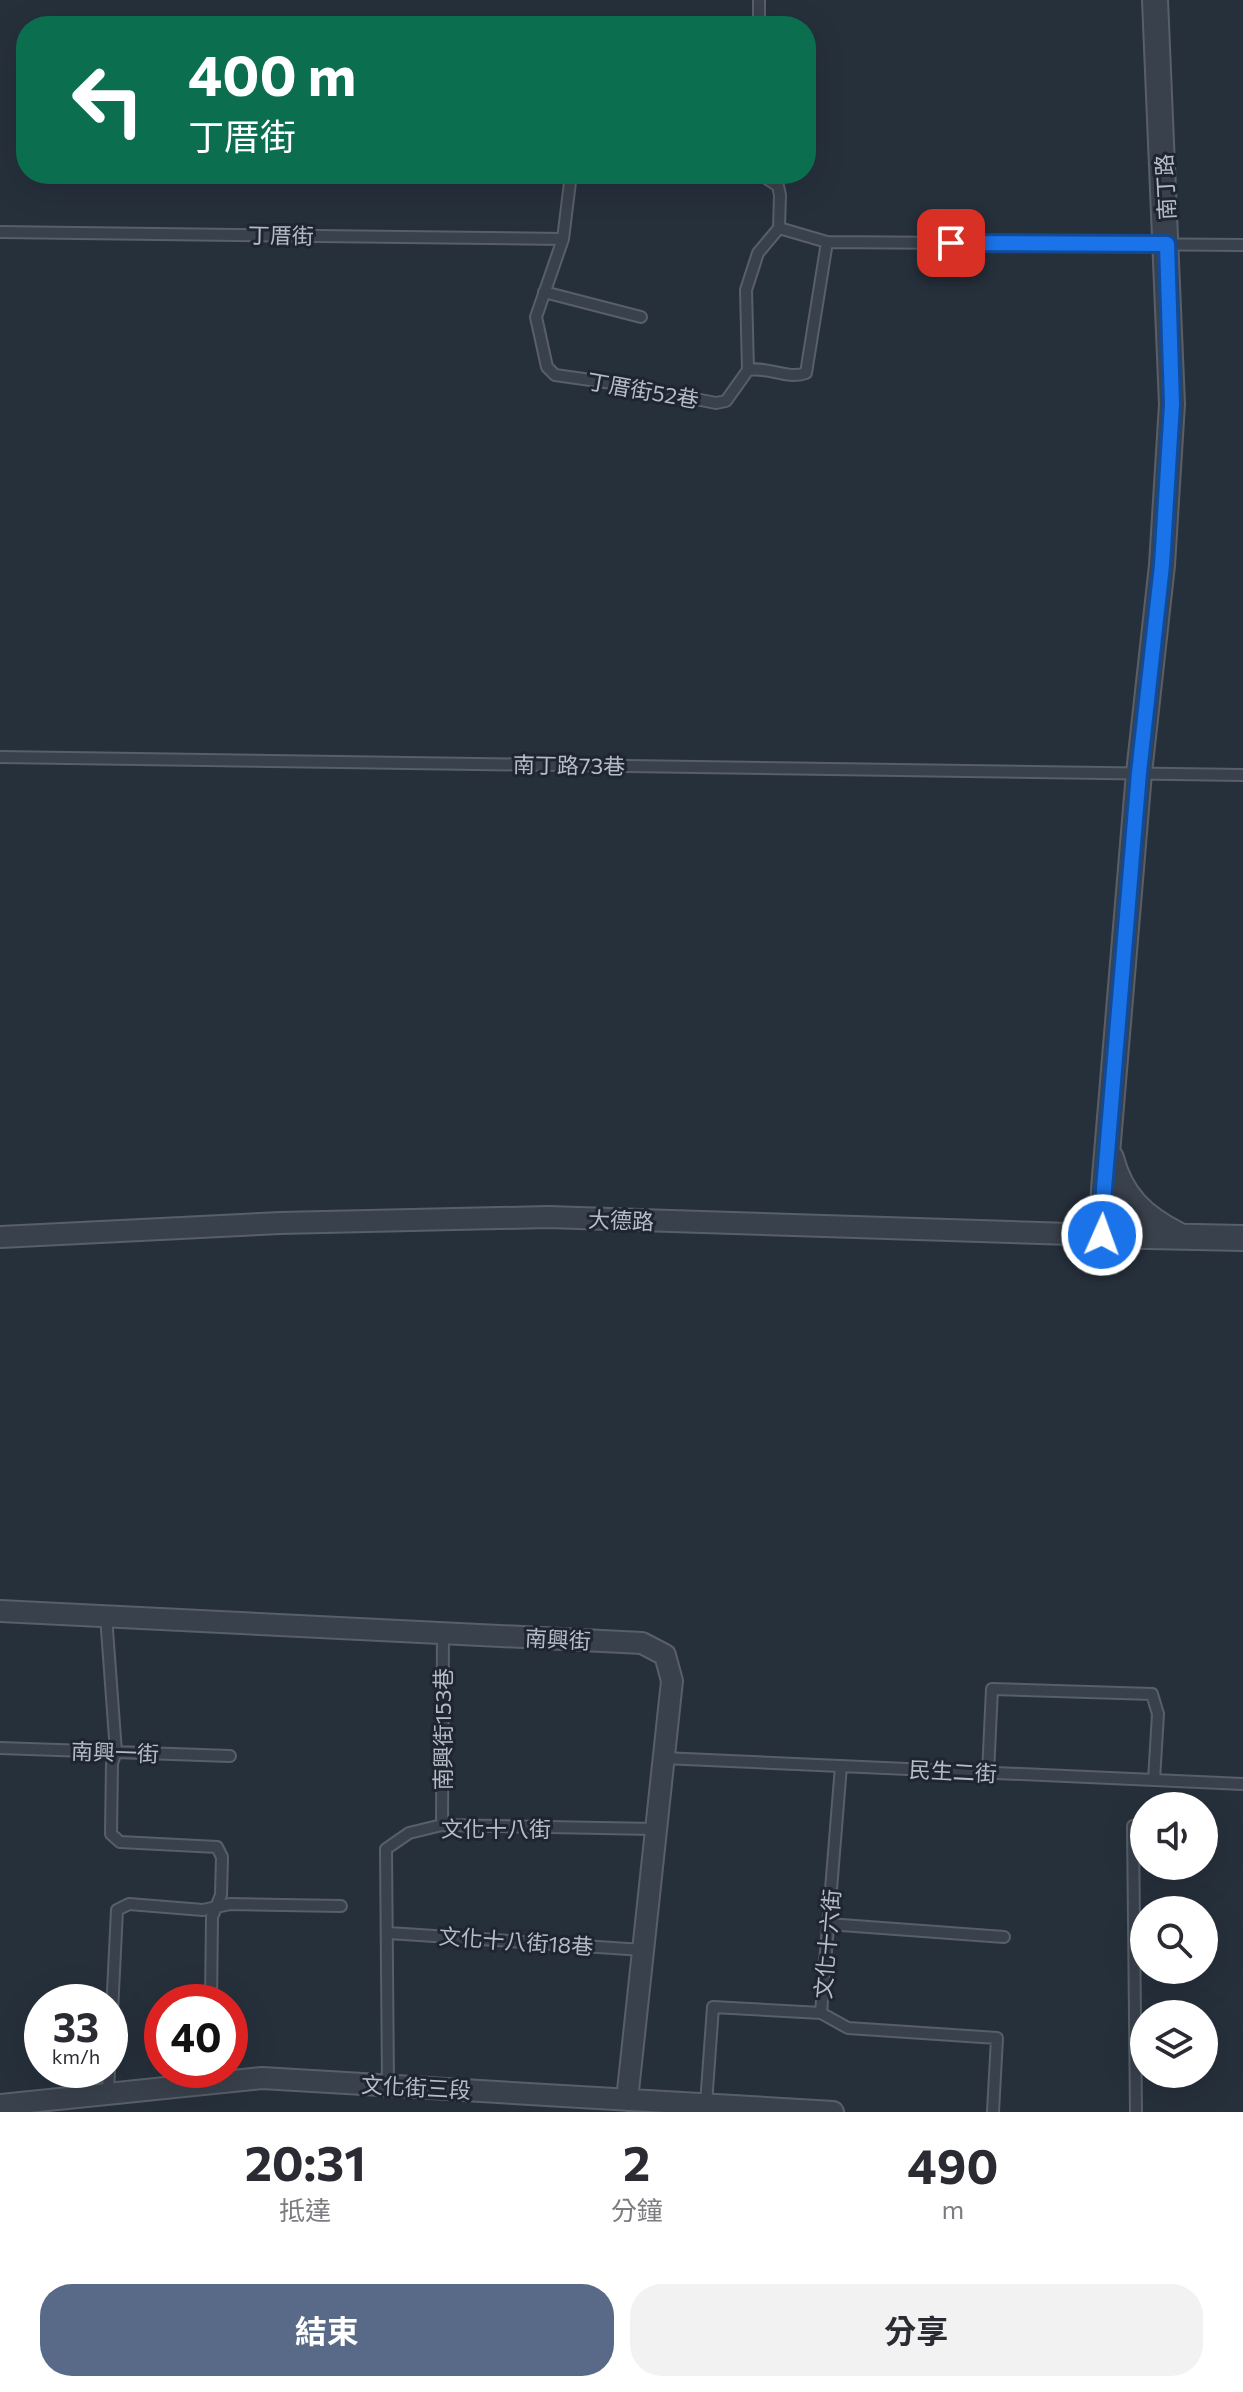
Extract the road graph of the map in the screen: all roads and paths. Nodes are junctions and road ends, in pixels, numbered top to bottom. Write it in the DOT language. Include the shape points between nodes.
graph roads {
  1 [pos="1155,0"];
  2 [pos="570,184"];
  3 [pos="775,184"];
  4 [pos="779,228"];
  5 [pos="0,232"];
  6 [pos="563,239"];
  7 [pos="827,242"];
  8 [pos="1167,244"];
  9 [pos="1243,245"];
  10 [pos="544,292"];
  11 [pos="641,317"];
  12 [pos="748,370"];
  13 [pos="0,757"];
  14 [pos="1139,773"];
  15 [pos="1243,775"];
  16 [pos="1108,1143"];
  17 [pos="1102,1235"];
  18 [pos="0,1237"];
  19 [pos="1180,1237"];
  20 [pos="1243,1238"];
  21 [pos="0,1611"];
  22 [pos="106,1616"];
  23 [pos="443,1633"];
  24 [pos="0,1748"];
  25 [pos="116,1752"];
  26 [pos="230,1756"];
  27 [pos="663,1758"];
  28 [pos="841,1766"];
  29 [pos="988,1773"];
  30 [pos="1154,1780"];
  31 [pos="1243,1784"];
  32 [pos="442,1825"];
  33 [pos="655,1829"];
  34 [pos="1134,1880"];
  35 [pos="341,1906"];
  36 [pos="216,1907"];
  37 [pos="828,1924"];
  38 [pos="389,1933"];
  39 [pos="1004,1937"];
  40 [pos="643,1950"];
  41 [pos="113,1984"];
  42 [pos="211,1984"];
  43 [pos="821,2013"];
  44 [pos="248,2077"];
  45 [pos="388,2085"];
  46 [pos="144,2087"];
  47 [pos="108,2088"];
  48 [pos="108,2093"];
  49 [pos="706,2104"];
  50 [pos="0,2105"];
  51 [pos="629,2106"];
  52 [pos="833,2112"];
  53 [pos="993,2112"];
  54 [pos="1136,2112"];
  1 -- 8 [label="street, 南丁路"];
  2 -- 6 [label="lane, 丁厝街52巷"];
  3 -- 4 [label="lane"];
  4 -- 7 [label="lane"];
  4 -- 12 [label="lane" via="758,253 746,290"];
  5 -- 6 [label="lane, 丁厝街"];
  6 -- 10 [label="lane, 丁厝街52巷"];
  7 -- 8 [label="lane"];
  7 -- 12 [label="lane" via="806,373"];
  8 -- 9 [label="lane"];
  8 -- 14 [label="street, 南丁路" via="1172,404 1162,565"];
  10 -- 11 [label="lane"];
  10 -- 12 [label="lane, 丁厝街52巷" via="536,317 547,367 555,375 716,403 726,401"];
  13 -- 14 [label="lane, 南丁路73巷"];
  14 -- 15 [label="lane, 南丁路73巷"];
  14 -- 16 [label="street, 南丁路"];
  16 -- 17 [label="street, 南丁路"];
  16 -- 19 [label="street" via="1115,1175 1130,1202"];
  17 -- 18 [label="street, 大德路" via="548,1217"];
  17 -- 19 [label="street, 大德路"];
  19 -- 20 [label="street, 大德路"];
  21 -- 22 [label="street, 南興街"];
  22 -- 23 [label="street, 南興街"];
  22 -- 25 [label="lane"];
  23 -- 27 [label="street, 南興街" via="642,1643 665,1655 672,1681"];
  23 -- 32 [label="lane, 南興街153巷"];
  24 -- 25 [label="lane, 南興一街"];
  25 -- 26 [label="lane, 南興一街"];
  25 -- 36 [label="lane" via="111,1834 120,1842 217,1847 222,1857"];
  27 -- 28 [label="lane, 民生二街"];
  27 -- 33 [label="street, 南興街"];
  28 -- 29 [label="lane, 民生二街"];
  28 -- 37 [label="lane, 文化十六街"];
  29 -- 30 [label="lane, 民生二街"];
  29 -- 30 [label="lane" via="992,1689 1152,1694 1158,1714"];
  30 -- 31 [label="lane, 民生二街"];
  32 -- 33 [label="lane, 文化十八街"];
  32 -- 38 [label="lane, 文化十八街" via="409,1833 386,1849"];
  33 -- 40 [label="street, 南興街"];
  34 -- 54 [label="lane"];
  35 -- 36 [label="lane"];
  36 -- 41 [label="lane" via="129,1904 117,1910"];
  36 -- 42 [label="lane"];
  37 -- 39 [label="lane"];
  37 -- 43 [label="lane, 文化十六街"];
  38 -- 40 [label="lane, 文化十八街18巷"];
  38 -- 45 [label="lane, 文化十八街"];
  40 -- 51 [label="street, 南興街"];
  43 -- 49 [label="lane, 文化十六街" via="713,2007"];
  43 -- 53 [label="lane" via="848,2028 997,2038"];
  44 -- 45 [label="street, 文化街三段"];
  45 -- 51 [label="street, 文化街三段"];
  46 -- 48 [label="street, 文化街三段"];
  47 -- 48 [label="lane"];
  48 -- 50 [label="street, 文化街三段"];
  49 -- 51 [label="street, 文化街三段"];
  49 -- 52 [label="street, 文化街三段"];
}
